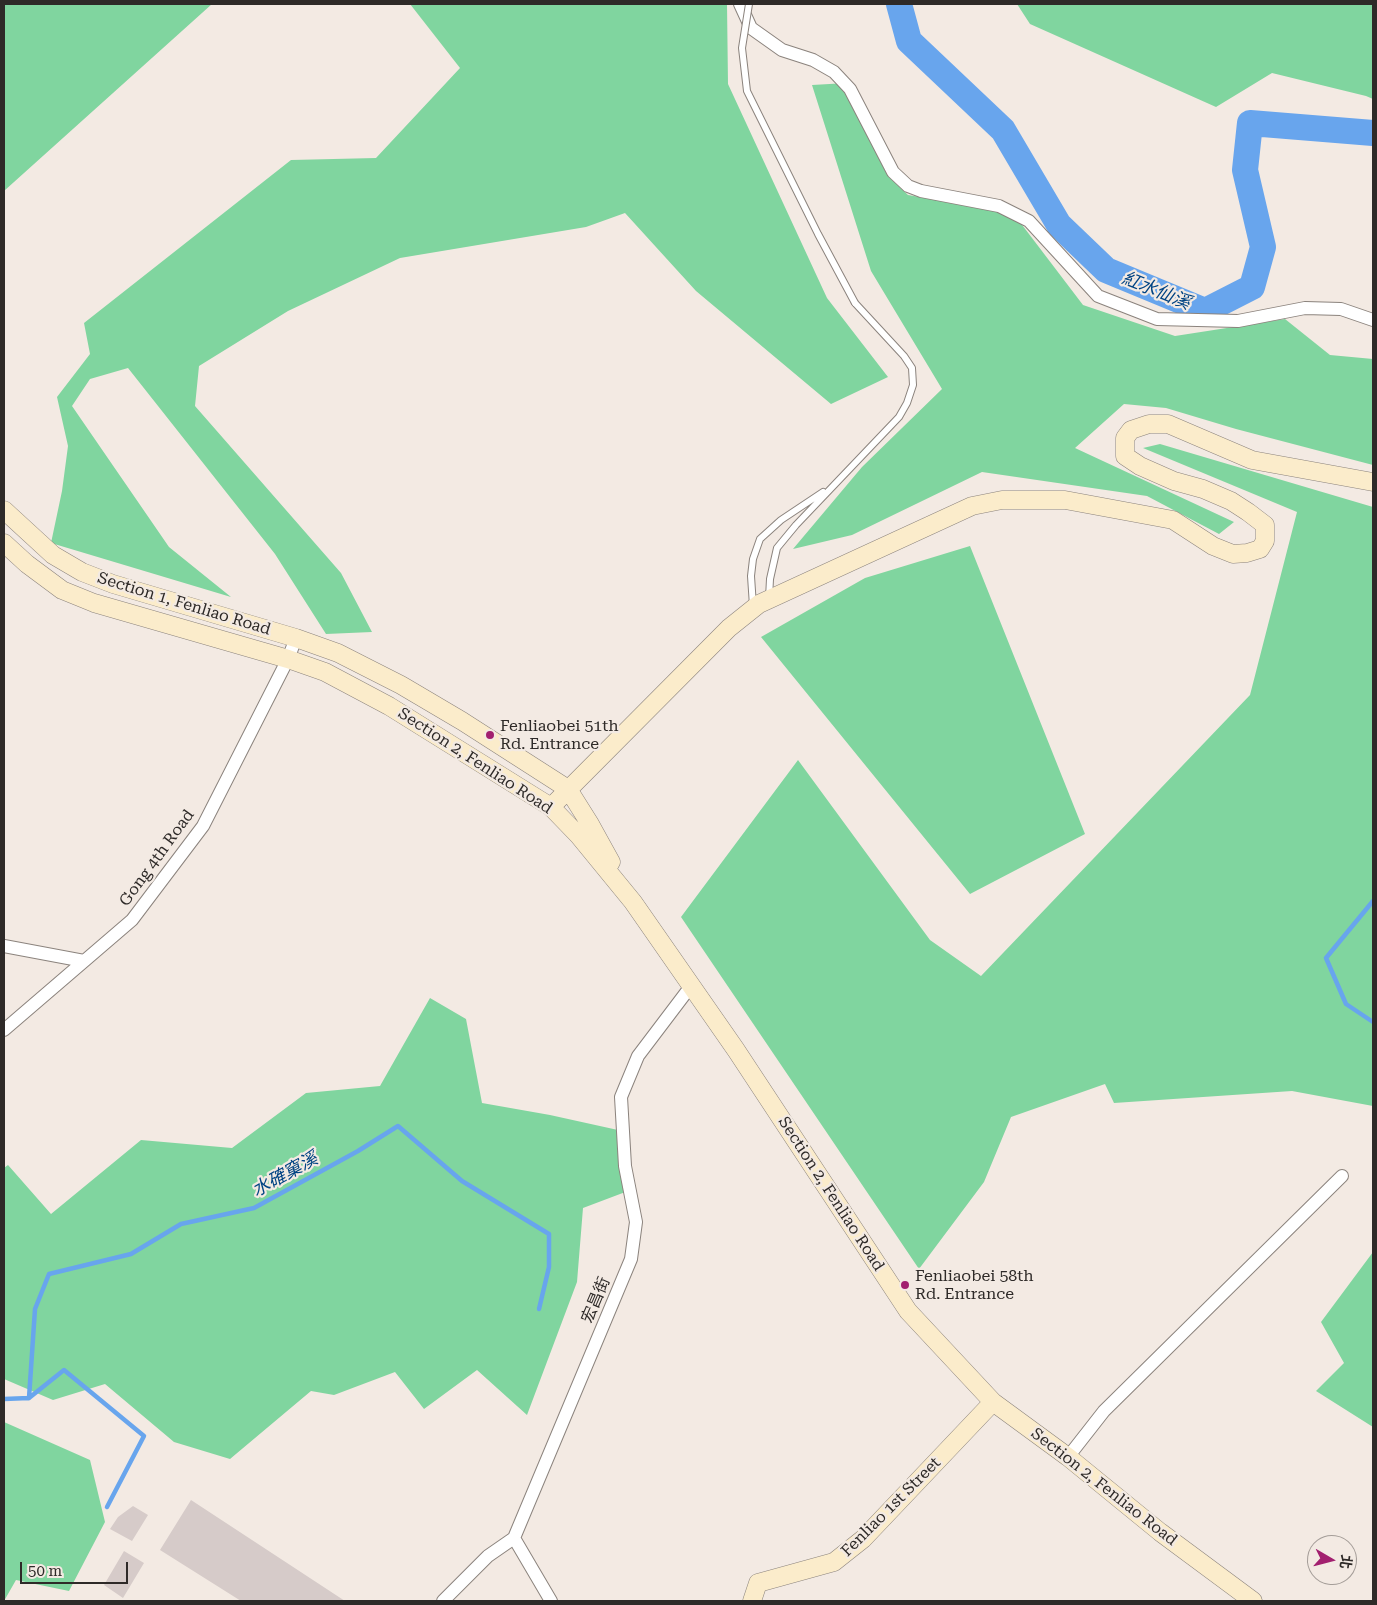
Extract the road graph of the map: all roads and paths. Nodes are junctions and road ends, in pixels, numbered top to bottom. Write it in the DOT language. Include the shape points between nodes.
graph roads {
  1 [pos="740,4"];
  2 [pos="749,4"];
  3 [pos="1373,320"];
  4 [pos="1373,482"];
  5 [pos="837,483"];
  6 [pos="4,510"];
  7 [pos="4,543"];
  8 [pos="769,599"];
  9 [pos="753,609"];
  10 [pos="296,638"];
  11 [pos="288,659"];
  12 [pos="568,789"];
  13 [pos="551,807"];
  14 [pos="633,902"];
  15 [pos="4,946"];
  16 [pos="84,961"];
  17 [pos="691,986"];
  18 [pos="4,1030"];
  19 [pos="1342,1176"];
  20 [pos="994,1402"];
  21 [pos="1068,1457"];
  22 [pos="514,1538"];
  23 [pos="442,1601"];
  24 [pos="550,1601"];
  25 [pos="752,1601"];
  26 [pos="1253,1601"];
  1 -- 3 [label="street" via="751,28 782,50 813,60 834,72 850,89 893,172 908,186 999,206 1029,221 1098,296 1158,319 1238,321 1305,308 1341,309"];
  2 -- 5 [label="lane, bridge" via="742,48 747,91 855,303 912,368 913,385 899,417"];
  4 -- 8 [label="main road" via="1252,460 1168,424 1149,424 1131,430 1125,438 1124,456 1174,481 1231,501 1248,512 1265,525 1265,541 1260,548 1233,554 1213,546 1173,520 1142,513 1064,500 1002,500 972,506"];
  5 -- 8 [label="lane" via="777,548"];
  5 -- 9 [label="lane" via="781,520 760,539 752,559"];
  6 -- 10 [label="main road, Section 1, Fenliao Road" via="53,555 82,572"];
  7 -- 11 [label="main road, Section 1, Fenliao Road" via="62,590 94,603"];
  8 -- 9 [label="main road"];
  9 -- 12 [label="main road" via="729,628"];
  10 -- 11 [label="street, Gong 4th Road"];
  10 -- 12 [label="main road, Section 2, Fenliao Road" via="338,653 400,685"];
  11 -- 13 [label="main road, Section 2, Fenliao Road" via="324,672 389,706"];
  11 -- 16 [label="street, Gong 4th Road" via="203,826 132,920"];
  12 -- 13 [label="main road"];
  12 -- 14 [label="main road, Section 2, Fenliao Road"];
  13 -- 14 [label="main road, Section 2, Fenliao Road"];
  14 -- 17 [label="main road, Section 2, Fenliao Road"];
  15 -- 16 [label="street"];
  16 -- 18 [label="street, Gong 4th Road"];
  17 -- 20 [label="main road, Section 2, Fenliao Road" via="908,1311"];
  17 -- 22 [label="street, 宏昌街" via="638,1056 621,1098 625,1166 636,1222 631,1259"];
  19 -- 21 [label="street" via="1104,1411"];
  20 -- 21 [label="main road, Section 2, Fenliao Road"];
  20 -- 25 [label="main road, Fenliao 1st Street" via="863,1540 834,1562 758,1583"];
  21 -- 26 [label="main road, Section 2, Fenliao Road" via="1160,1532"];
  22 -- 23 [label="street" via="488,1556"];
  22 -- 24 [label="street"];
}
